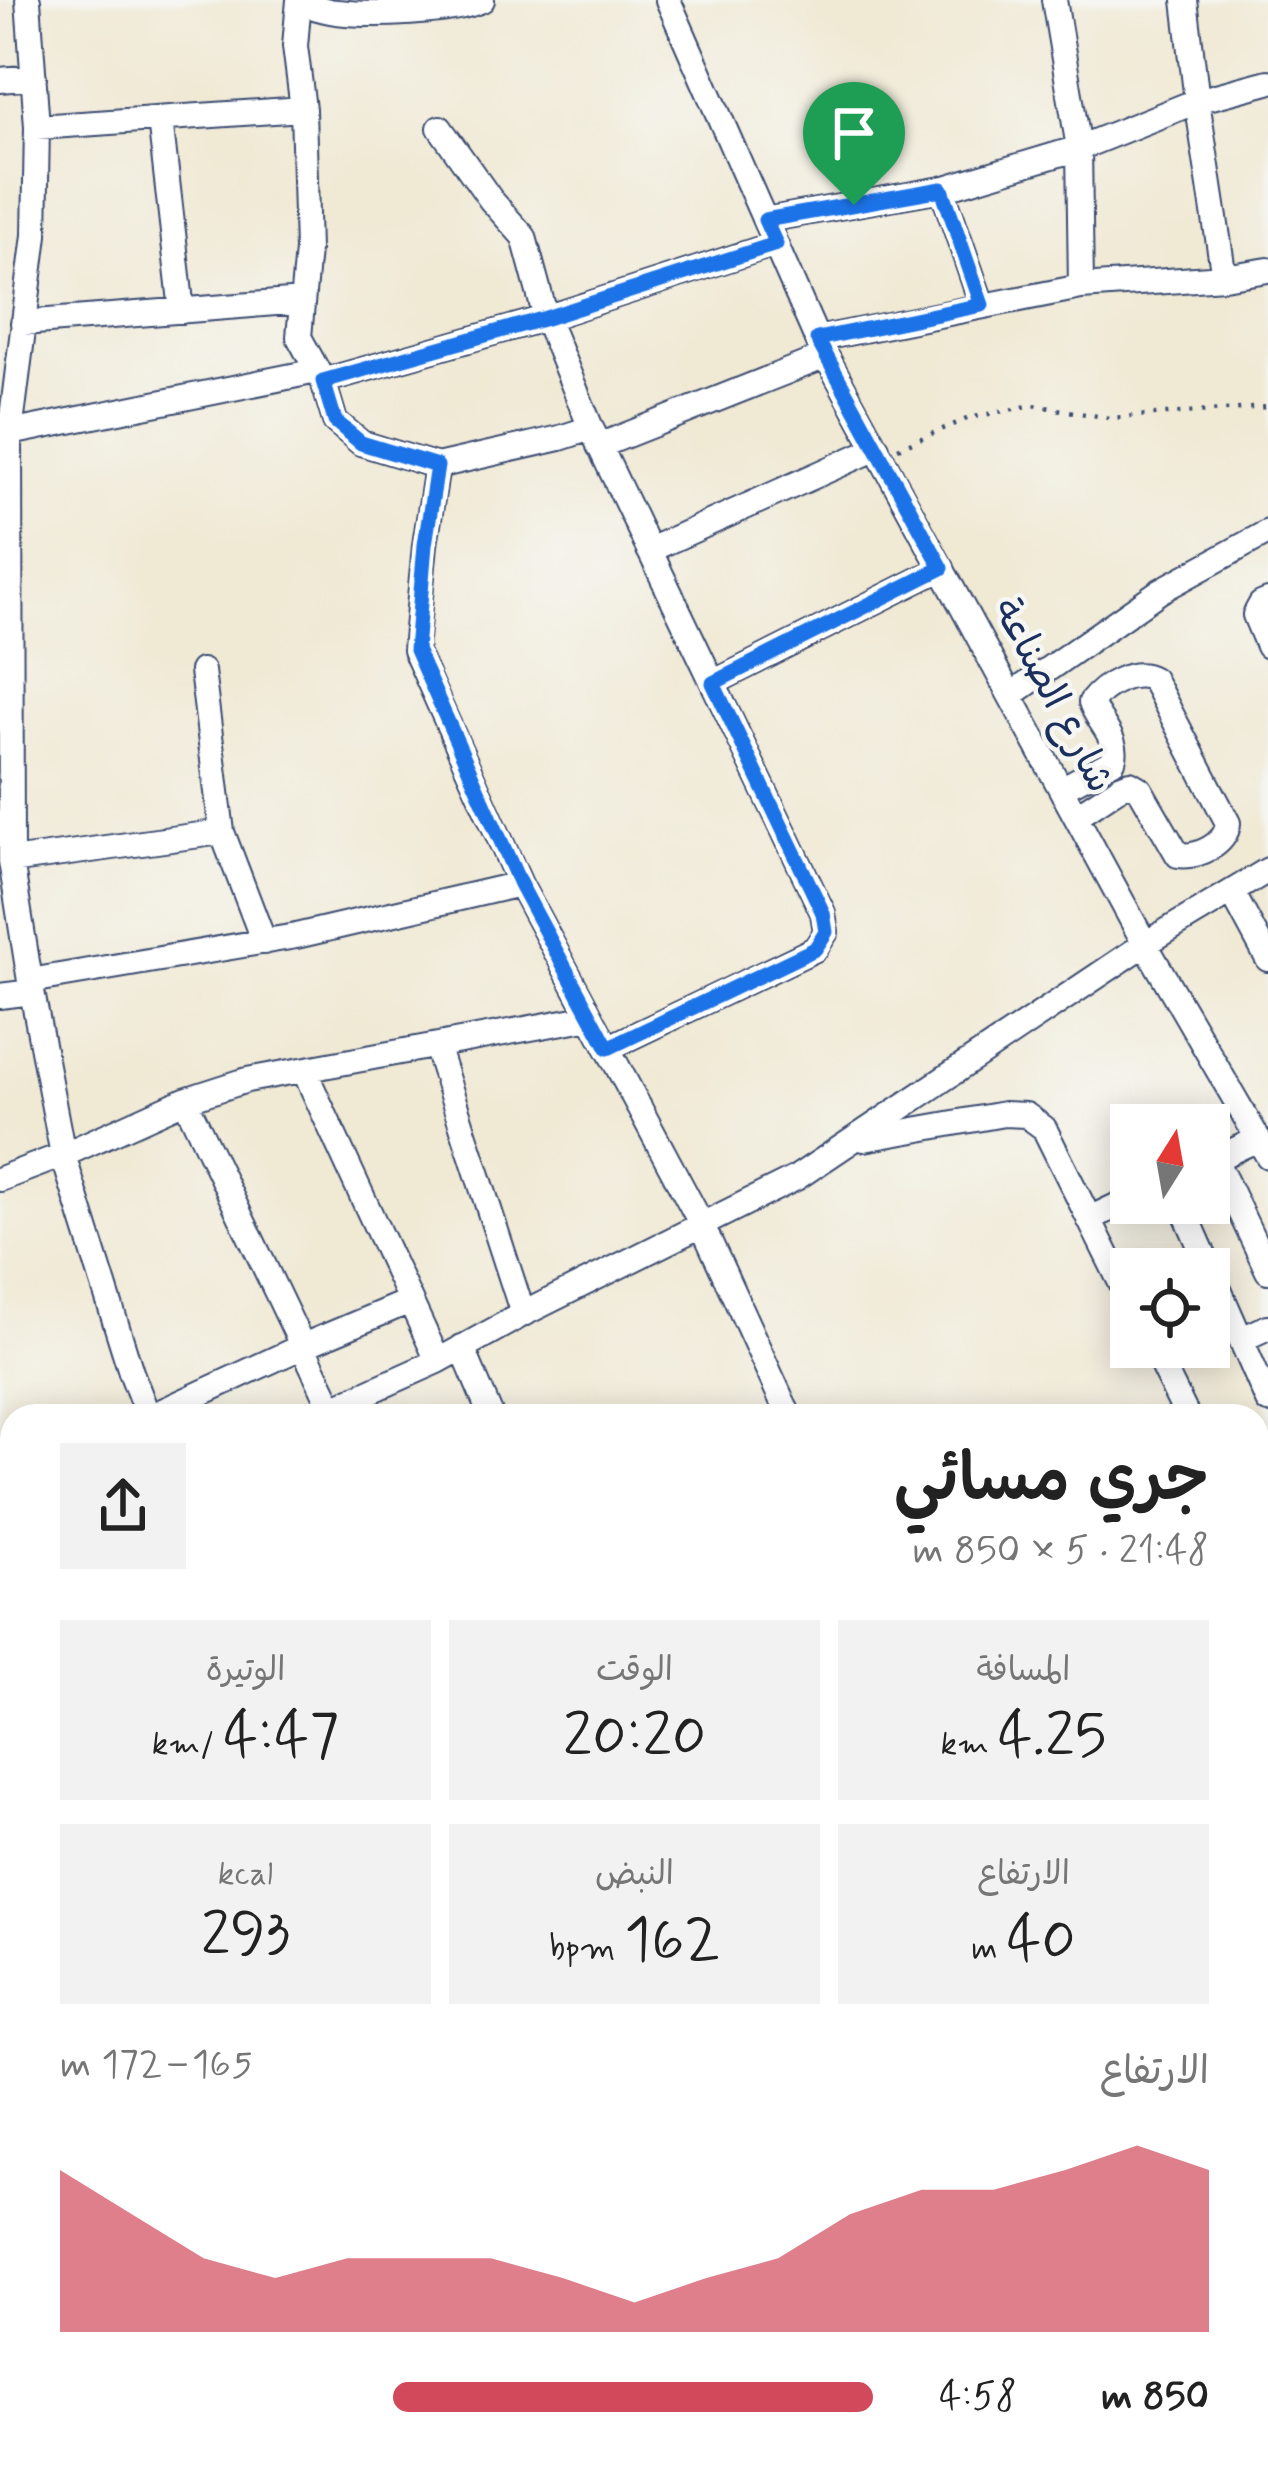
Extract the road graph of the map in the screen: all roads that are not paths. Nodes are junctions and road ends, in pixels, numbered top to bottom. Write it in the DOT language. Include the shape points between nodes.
graph roads {
  1 [pos="28,0"];
  2 [pos="482,0"];
  3 [pos="668,0"];
  4 [pos="1054,0"];
  5 [pos="1185,0"];
  6 [pos="299,1"];
  7 [pos="34,77"];
  8 [pos="0,80"];
  9 [pos="1268,82"];
  10 [pos="1197,101"];
  11 [pos="304,109"];
  12 [pos="160,119"];
  13 [pos="37,127"];
  14 [pos="440,128"];
  15 [pos="1079,148"];
  16 [pos="942,189"];
  17 [pos="765,220"];
  18 [pos="776,244"];
  19 [pos="1268,270"];
  20 [pos="1224,277"];
  21 [pos="1081,287"];
  22 [pos="302,301"];
  23 [pos="982,305"];
  24 [pos="182,311"];
  25 [pos="546,318"];
  26 [pos="23,322"];
  27 [pos="821,347"];
  28 [pos="320,376"];
  29 [pos="5,434"];
  30 [pos="595,437"];
  31 [pos="879,452"];
  32 [pos="437,466"];
  33 [pos="1268,532"];
  34 [pos="649,550"];
  35 [pos="942,568"];
  36 [pos="5,587"];
  37 [pos="1268,601"];
  38 [pos="1268,646"];
  39 [pos="202,671"];
  40 [pos="713,683"];
  41 [pos="1011,695"];
  42 [pos="1061,789"];
  43 [pos="1076,816"];
  44 [pos="221,832"];
  45 [pos="11,861"];
  46 [pos="1268,870"];
  47 [pos="520,884"];
  48 [pos="1232,892"];
  49 [pos="264,942"];
  50 [pos="1144,944"];
  51 [pos="1268,959"];
  52 [pos="31,986"];
  53 [pos="0,996"];
  54 [pos="591,1017"];
  55 [pos="436,1046"];
  56 [pos="608,1048"];
  57 [pos="304,1070"];
  58 [pos="185,1100"];
  59 [pos="855,1140"];
  60 [pos="1263,1148"];
  61 [pos="63,1155"];
  62 [pos="1230,1156"];
  63 [pos="0,1179"];
  64 [pos="1230,1196"];
  65 [pos="1110,1209"];
  66 [pos="1089,1219"];
  67 [pos="1190,1224"];
  68 [pos="702,1225"];
  69 [pos="1110,1261"];
  70 [pos="1268,1271"];
  71 [pos="410,1300"];
  72 [pos="523,1313"];
  73 [pos="1268,1327"];
  74 [pos="1242,1339"];
  75 [pos="303,1346"];
  76 [pos="462,1347"];
  77 [pos="438,1361"];
  78 [pos="1163,1368"];
  79 [pos="1268,1401"];
  80 [pos="145,1404"];
  81 [pos="176,1404"];
  82 [pos="321,1404"];
  83 [pos="342,1404"];
  84 [pos="486,1404"];
  85 [pos="784,1404"];
  86 [pos="1181,1404"];
  1 -- 7 [label="street"];
  2 -- 6 [label="street" via="374,12"];
  3 -- 17 [label="street, شارع الصناعة"];
  4 -- 15 [label="street"];
  5 -- 10 [label="street"];
  6 -- 11 [label="street" via="295,46"];
  7 -- 8 [label="street"];
  7 -- 13 [label="street"];
  9 -- 10 [label="street"];
  10 -- 15 [label="street"];
  10 -- 20 [label="street"];
  11 -- 12 [label="street"];
  11 -- 22 [label="street"];
  12 -- 13 [label="street"];
  12 -- 24 [label="street"];
  13 -- 26 [label="street"];
  14 -- 25 [label="street" via="524,237"];
  15 -- 16 [label="street"];
  15 -- 21 [label="street"];
  16 -- 17 [label="street"];
  16 -- 23 [label="street"];
  17 -- 18 [label="street, شارع الصناعة"];
  18 -- 25 [label="street"];
  18 -- 27 [label="street, شارع الصناعة"];
  19 -- 20 [label="street"];
  20 -- 21 [label="street"];
  21 -- 23 [label="street"];
  22 -- 24 [label="street"];
  22 -- 28 [label="street" via="299,337"];
  23 -- 27 [label="street"];
  24 -- 26 [label="street"];
  25 -- 28 [label="street"];
  25 -- 30 [label="street"];
  26 -- 29 [label="street"];
  27 -- 30 [label="street"];
  27 -- 31 [label="street, شارع الصناعة"];
  28 -- 29 [label="street"];
  28 -- 32 [label="street" via="335,421 361,443"];
  29 -- 36 [label="street"];
  30 -- 32 [label="street"];
  30 -- 34 [label="street"];
  31 -- 34 [label="street"];
  31 -- 35 [label="street, شارع الصناعة"];
  32 -- 47 [label="street" via="416,650"];
  33 -- 41 [label="street" via="1160,591"];
  34 -- 40 [label="street"];
  35 -- 40 [label="street"];
  35 -- 41 [label="street, شارع الصناعة"];
  36 -- 45 [label="street"];
  37 -- 38 [label="street" via="1255,615"];
  39 -- 44 [label="street"];
  40 -- 56 [label="street" via="826,932 815,949"];
  41 -- 42 [label="street, شارع الصناعة"];
  42 -- 43 [label="street, شارع الصناعة"];
  42 -- 43 [label="street" via="1117,752 1094,712 1096,694 1144,674 1228,833 1178,855 1130,783"];
  43 -- 50 [label="street, شارع الصناعة"];
  44 -- 45 [label="street"];
  44 -- 49 [label="street"];
  45 -- 52 [label="street"];
  46 -- 48 [label="street"];
  47 -- 49 [label="street"];
  47 -- 54 [label="street"];
  48 -- 50 [label="street"];
  48 -- 51 [label="street"];
  49 -- 52 [label="street"];
  50 -- 59 [label="street"];
  50 -- 60 [label="street, شارع الصناعة"];
  52 -- 53 [label="street"];
  52 -- 61 [label="street"];
  54 -- 55 [label="street"];
  54 -- 56 [label="street"];
  55 -- 57 [label="street"];
  55 -- 72 [label="street"];
  56 -- 68 [label="street"];
  57 -- 58 [label="street"];
  57 -- 71 [label="street"];
  58 -- 61 [label="street"];
  58 -- 75 [label="street"];
  59 -- 66 [label="street" via="1026,1115 1044,1128"];
  59 -- 68 [label="street"];
  60 -- 62 [label="street"];
  61 -- 63 [label="street"];
  61 -- 80 [label="street"];
  64 -- 70 [label="street"];
  65 -- 66 [label="street"];
  66 -- 69 [label="street"];
  67 -- 74 [label="street"];
  68 -- 72 [label="street"];
  68 -- 85 [label="street"];
  71 -- 75 [label="street"];
  71 -- 77 [label="street"];
  72 -- 76 [label="street"];
  73 -- 74 [label="street"];
  74 -- 79 [label="street"];
  75 -- 81 [label="street"];
  75 -- 82 [label="street"];
  76 -- 77 [label="street"];
  76 -- 84 [label="street"];
  77 -- 83 [label="street"];
  78 -- 86 [label="street"];
}
